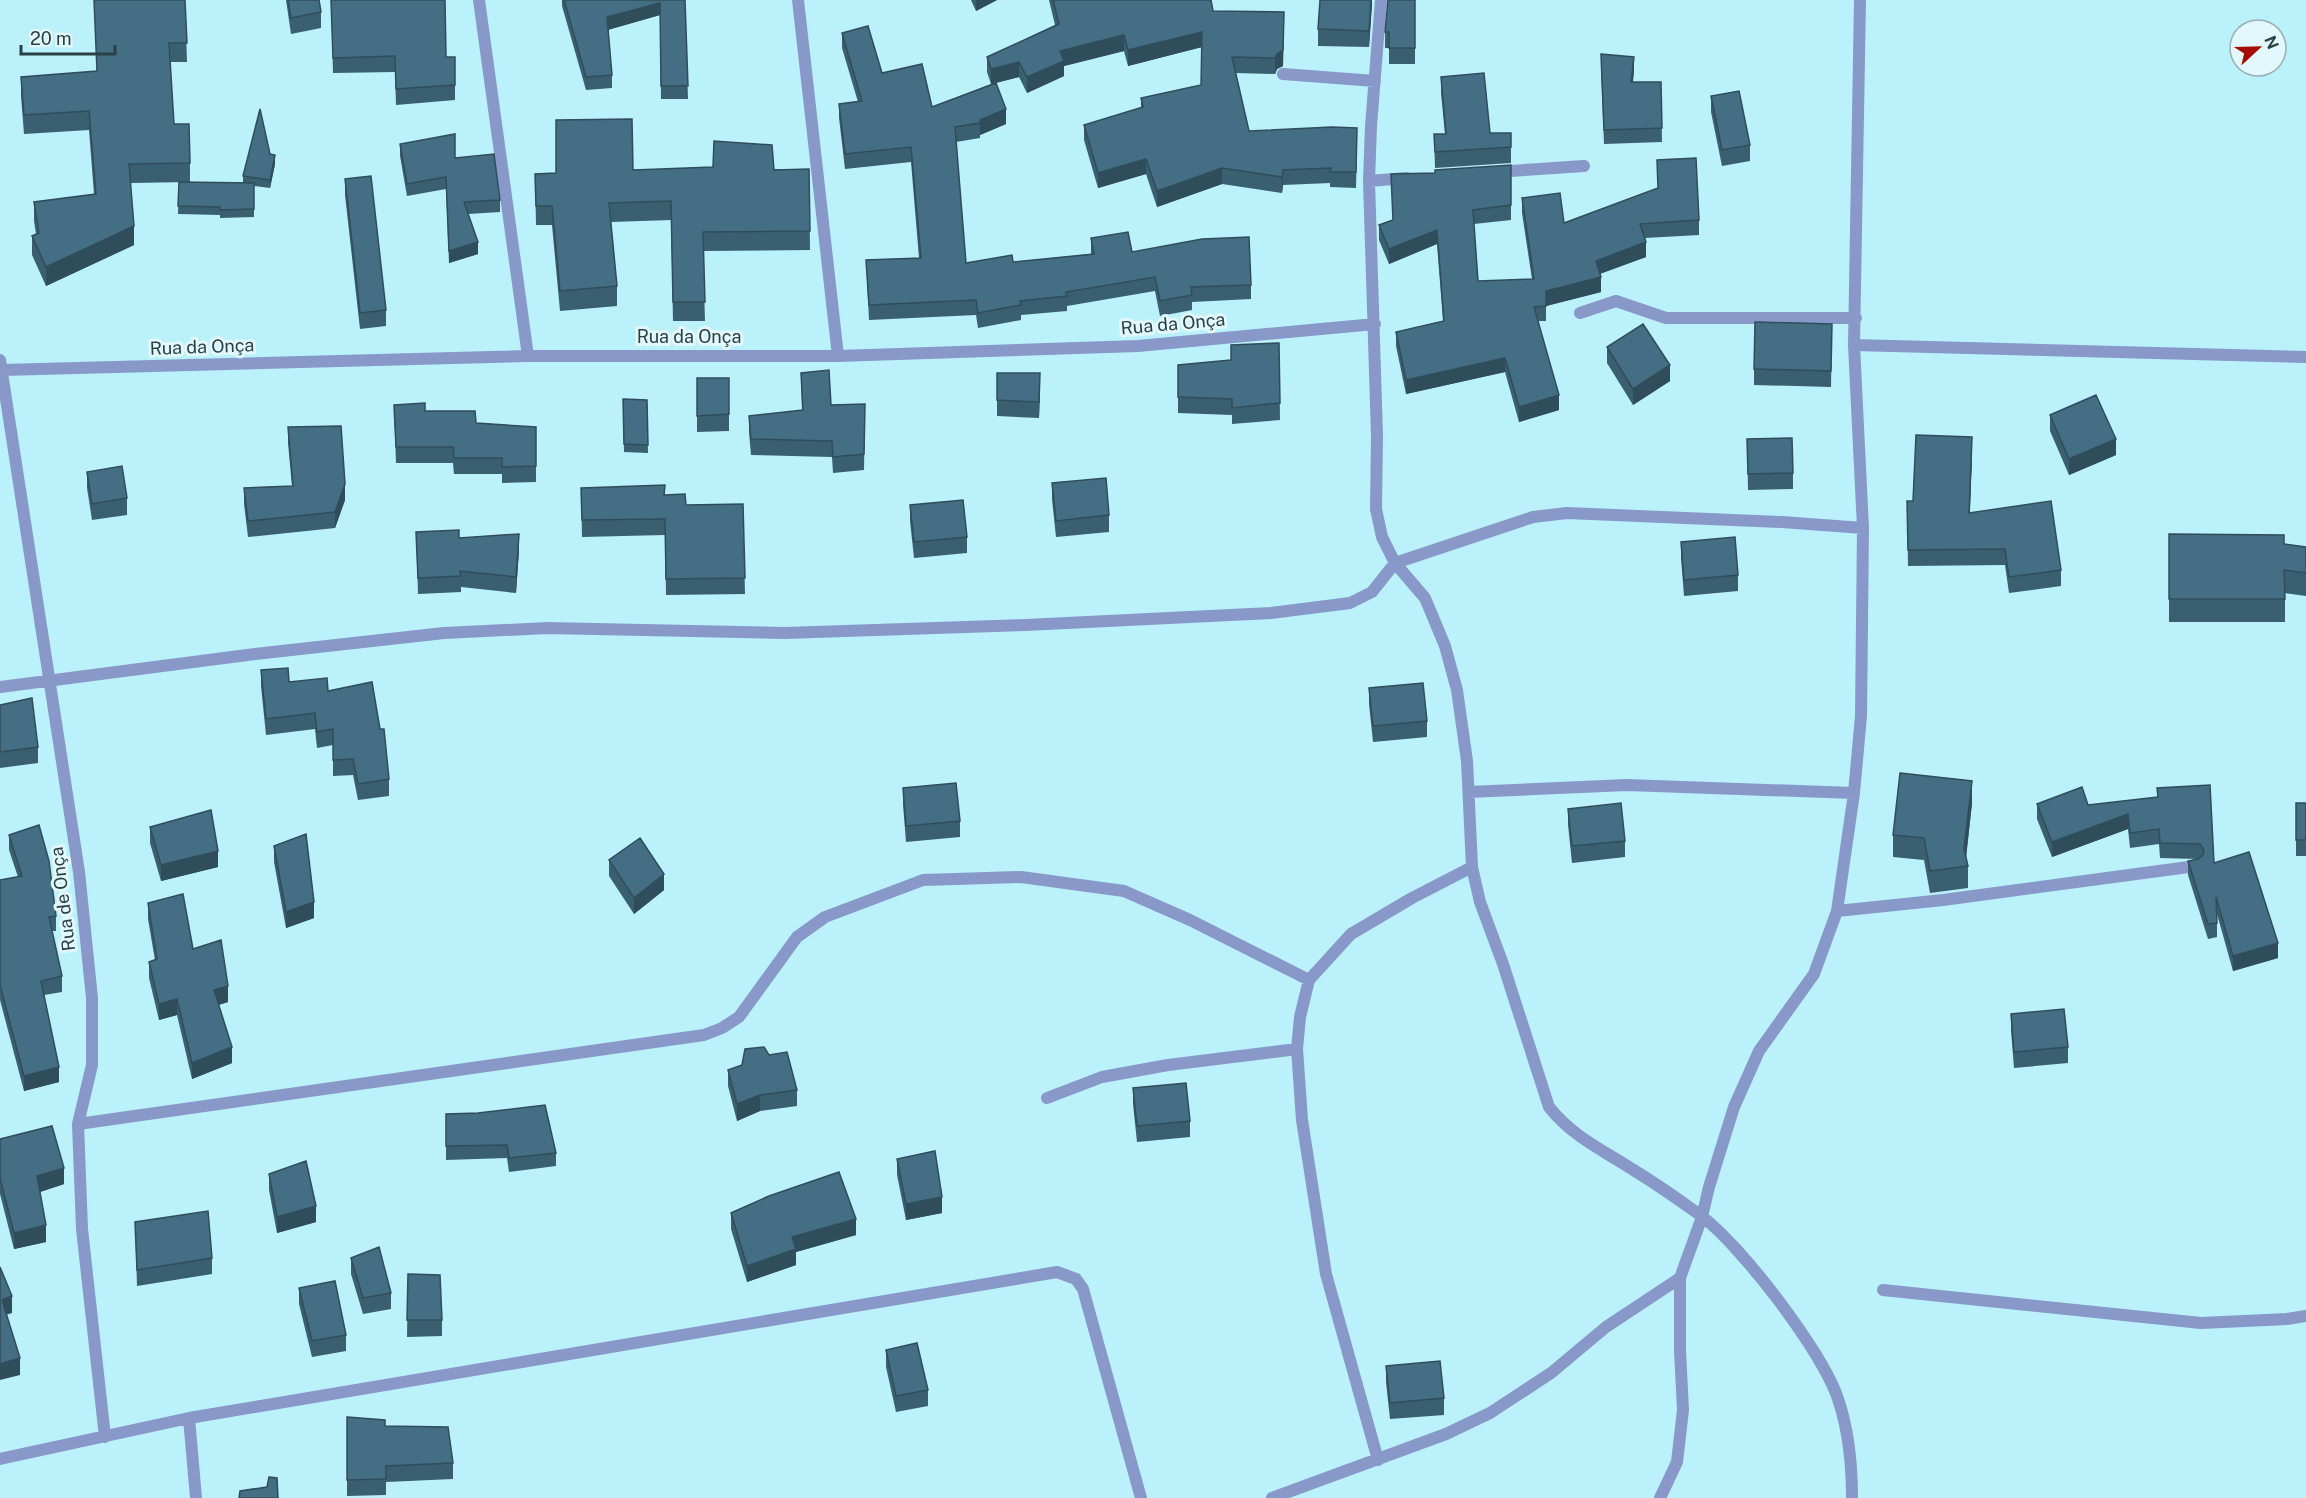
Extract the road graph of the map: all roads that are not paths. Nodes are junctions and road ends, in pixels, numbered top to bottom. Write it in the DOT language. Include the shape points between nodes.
graph roads {
  1 [pos="479,0"];
  2 [pos="798,0"];
  3 [pos="1381,0"];
  4 [pos="1860,0"];
  5 [pos="1283,74"];
  6 [pos="1375,81"];
  7 [pos="1584,166"];
  8 [pos="1476,174"];
  9 [pos="1417,178"];
  10 [pos="1369,181"];
  11 [pos="1580,313"];
  12 [pos="1856,318"];
  13 [pos="1375,324"];
  14 [pos="1854,345"];
  15 [pos="528,356"];
  16 [pos="838,356"];
  17 [pos="2306,357"];
  18 [pos="1,365"];
  19 [pos="1863,528"];
  20 [pos="1395,563"];
  21 [pos="50,679"];
  22 [pos="0,687"];
  23 [pos="1469,792"];
  24 [pos="1854,793"];
  25 [pos="2196,866"];
  26 [pos="1472,867"];
  27 [pos="1837,911"];
  28 [pos="1309,980"];
  29 [pos="1297,1049"];
  30 [pos="1047,1098"];
  31 [pos="78,1124"];
  32 [pos="1702,1217"];
  33 [pos="1680,1278"];
  34 [pos="1883,1290"];
  35 [pos="2306,1316"];
  36 [pos="189,1418"];
  37 [pos="105,1437"];
  38 [pos="0,1459"];
  39 [pos="1378,1460"];
  40 [pos="196,1498"];
  41 [pos="1141,1498"];
  42 [pos="1272,1498"];
  43 [pos="1660,1498"];
  44 [pos="1852,1498"];
  1 -- 15 [label="street"];
  2 -- 16 [label="street"];
  3 -- 6 [label="street"];
  4 -- 12 [label="street"];
  5 -- 6 [label="street"];
  6 -- 10 [label="street"];
  7 -- 8 [label="street"];
  9 -- 10 [label="street"];
  10 -- 13 [label="street"];
  11 -- 12 [label="street" via="1616,301 1666,318"];
  12 -- 14 [label="street"];
  13 -- 16 [label="street, Rua da Onça" via="1138,346"];
  13 -- 20 [label="street" via="1376,509 1382,537"];
  14 -- 17 [label="street"];
  14 -- 19 [label="street"];
  15 -- 16 [label="street, Rua da Onça"];
  15 -- 18 [label="street, Rua da Onça"];
  18 -- 21 [label="street, Rua de Onça"];
  19 -- 20 [label="street" via="1567,513 1533,517"];
  19 -- 24 [label="street" via="1861,716"];
  20 -- 21 [label="street" via="1372,592 1350,603 1271,613 785,633 524,629 444,633"];
  20 -- 23 [label="street" via="1425,598 1445,646 1457,690"];
  21 -- 22 [label="street"];
  21 -- 31 [label="street, Rua de Onça" via="93,998 92,1065"];
  23 -- 24 [label="street" via="1627,784"];
  23 -- 26 [label="street"];
  24 -- 27 [label="street"];
  25 -- 27 [label="street"];
  26 -- 28 [label="street" via="1351,934"];
  26 -- 32 [label="street" via="1480,902 1549,1107 1578,1137"];
  27 -- 32 [label="street" via="1814,974 1759,1051 1734,1107"];
  28 -- 29 [label="street"];
  28 -- 31 [label="street" via="1124,891 1021,877 923,880 810,926 796,937 739,1017 704,1035"];
  29 -- 30 [label="street" via="1102,1077"];
  29 -- 39 [label="street" via="1302,1120 1326,1274"];
  31 -- 37 [label="street, Rua de Onça" via="82,1229"];
  32 -- 33 [label="street"];
  32 -- 44 [label="street" via="1740,1254 1813,1350 1838,1398 1852,1463"];
  33 -- 39 [label="street" via="1606,1326 1551,1373 1490,1413"];
  33 -- 43 [label="street" via="1683,1410 1677,1462"];
  34 -- 35 [label="street" via="2202,1323"];
  36 -- 37 [label="street"];
  36 -- 40 [label="street"];
  36 -- 41 [label="street" via="1058,1272 1076,1279 1083,1288"];
  37 -- 38 [label="street"];
  39 -- 42 [label="street"];
}
